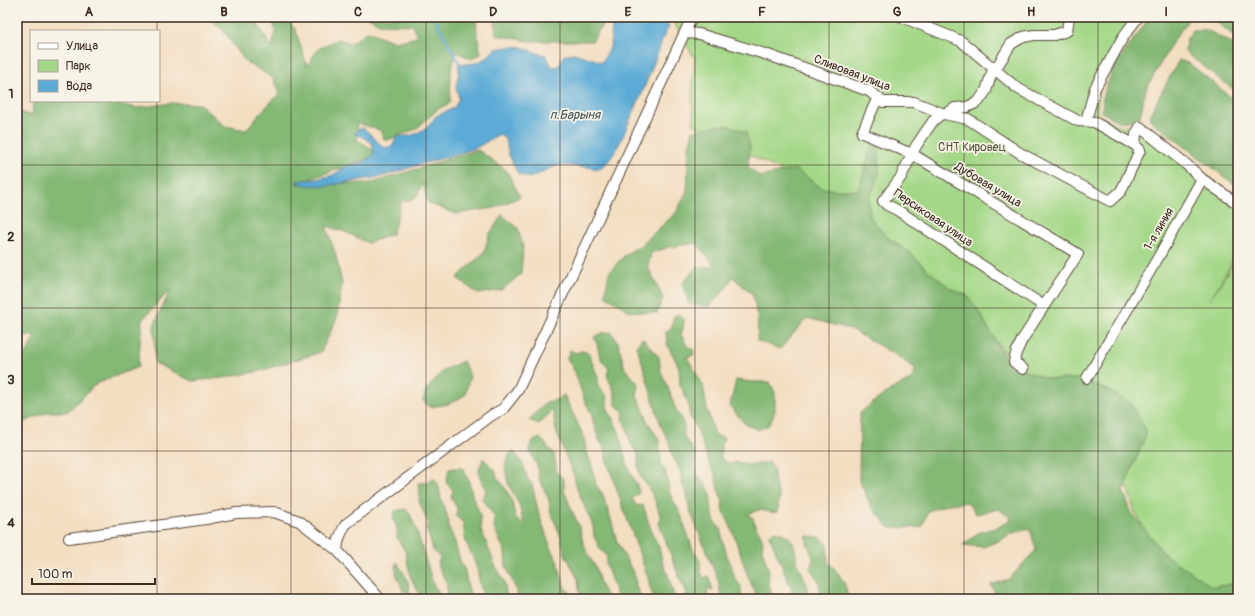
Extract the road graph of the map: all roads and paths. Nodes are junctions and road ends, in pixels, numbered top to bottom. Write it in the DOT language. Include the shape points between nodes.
graph roads {
  1 [pos="692,17"];
  2 [pos="902,17"];
  3 [pos="1069,17"];
  4 [pos="1138,17"];
  5 [pos="685,33"];
  6 [pos="993,69"];
  7 [pos="878,98"];
  8 [pos="944,114"];
  9 [pos="1086,121"];
  10 [pos="1135,144"];
  11 [pos="912,154"];
  12 [pos="1202,179"];
  13 [pos="1238,204"];
  14 [pos="1044,306"];
  15 [pos="1023,369"];
  16 [pos="1087,378"];
  17 [pos="69,538"];
  18 [pos="337,550"];
  19 [pos="380,599"];
  1 -- 5 [label="street"];
  2 -- 6 [label="street" via="961,41"];
  3 -- 6 [label="street, Персиковая улица" via="1067,31 1054,35 1023,37 1011,44"];
  4 -- 9 [label="street" via="1123,37 1095,88"];
  5 -- 7 [label="street, Сливовая улица" via="699,34 768,56 869,92"];
  5 -- 18 [label="street" via="518,390 503,409 346,524 338,539"];
  6 -- 8 [label="street, Персиковая улица" via="986,92 978,102"];
  6 -- 9 [label="street" via="1017,88 1078,121"];
  7 -- 8 [label="street, Сливовая улица" via="883,102 914,102"];
  7 -- 11 [label="street, Дубовая улица" via="862,133"];
  8 -- 10 [label="street, Сливовая улица" via="968,118 1020,153 1110,201 1121,191 1140,150"];
  8 -- 11 [label="street, Персиковая улица" via="933,121"];
  9 -- 10 [label="street" via="1094,122"];
  10 -- 12 [label="street" via="1140,127"];
  11 -- 14 [label="street, Персиковая улица" via="901,177 883,201 886,205"];
  11 -- 14 [label="street, Дубовая улица" via="1078,254"];
  12 -- 13 [label="street"];
  12 -- 16 [label="street, 1-я линия"];
  14 -- 15 [label="street" via="1016,353 1014,362"];
  17 -- 18 [label="street" via="264,511 299,521"];
  18 -- 19 [label="street"];
}
